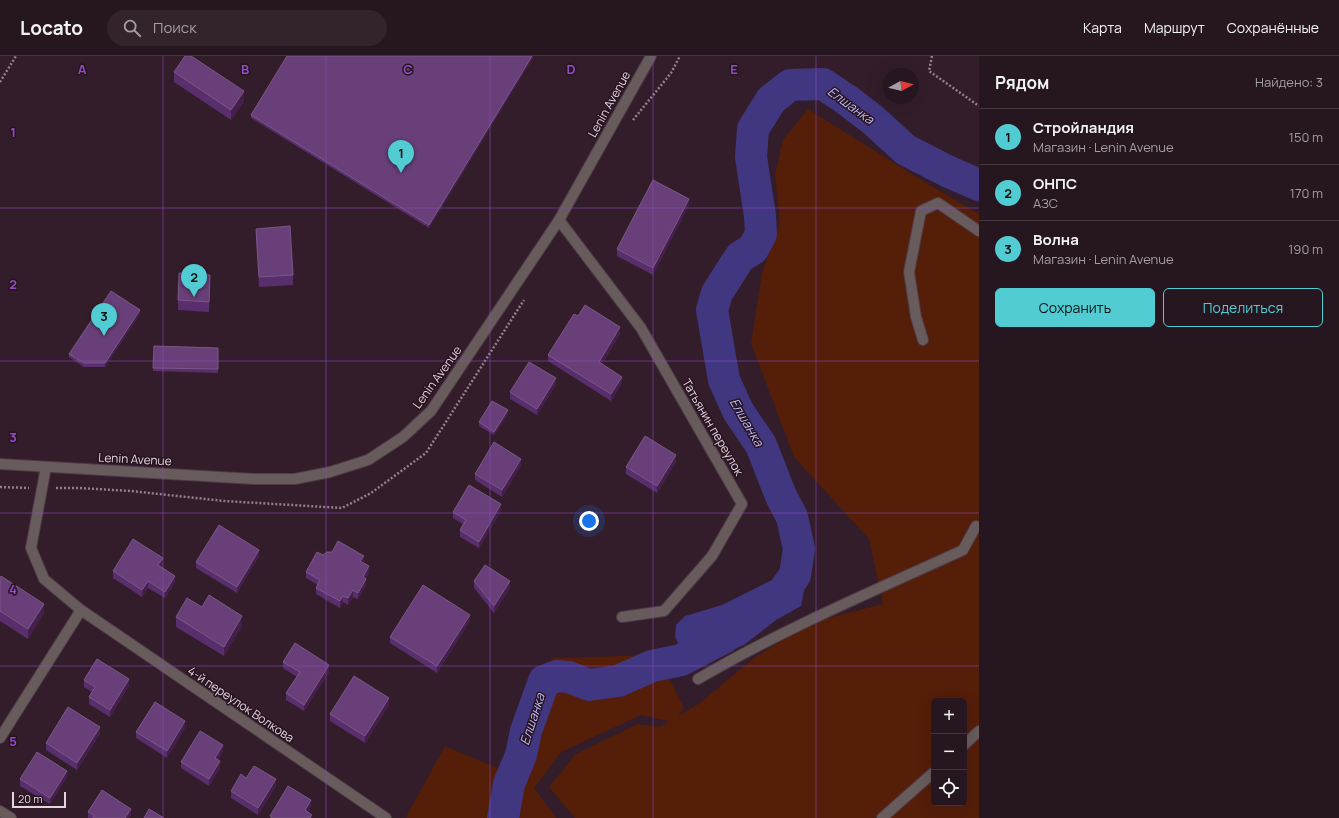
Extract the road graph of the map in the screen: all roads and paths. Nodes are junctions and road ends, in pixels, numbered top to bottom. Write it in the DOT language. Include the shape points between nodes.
graph roads {
  1 [pos="16,56"];
  2 [pos="651,56"];
  3 [pos="680,56"];
  4 [pos="932,56"];
  5 [pos="0,82"];
  6 [pos="979,106"];
  7 [pos="629,126"];
  8 [pos="559,220"];
  9 [pos="979,231"];
  10 [pos="525,299"];
  11 [pos="923,340"];
  12 [pos="0,464"];
  13 [pos="46,467"];
  14 [pos="0,487"];
  15 [pos="42,489"];
  16 [pos="978,524"];
  17 [pos="81,610"];
  18 [pos="622,617"];
  19 [pos="698,679"];
  20 [pos="979,731"];
  21 [pos="0,738"];
  22 [pos="967,742"];
  23 [pos="931,775"];
  24 [pos="0,811"];
  25 [pos="11,818"];
  26 [pos="386,818"];
  27 [pos="882,818"];
  1 -- 5 [label="path"];
  2 -- 8 [label="street, Lenin Avenue"];
  3 -- 7 [label="path" via="671,73"];
  4 -- 6 [label="path" via="929,71"];
  8 -- 13 [label="street, Lenin Avenue" via="431,411 403,438 368,460 330,472 295,479"];
  8 -- 18 [label="street, Татьянин переулок" via="641,328 742,504 712,556 664,611"];
  9 -- 11 [label="street" via="938,203 921,211 909,272 916,318"];
  10 -- 15 [label="path" via="426,453 371,493 342,508 224,501 131,491"];
  12 -- 13 [label="street, Lenin Avenue"];
  13 -- 15 [label="street, 4-й переулок Волкова"];
  14 -- 15 [label="path"];
  15 -- 17 [label="street, 4-й переулок Волкова" via="31,548 44,579"];
  16 -- 19 [label="street" via="963,550 786,631"];
  17 -- 21 [label="street"];
  17 -- 26 [label="street, 4-й переулок Волкова"];
  20 -- 22 [label="street"];
  23 -- 27 [label="street"];
  24 -- 25 [label="street"];
}
